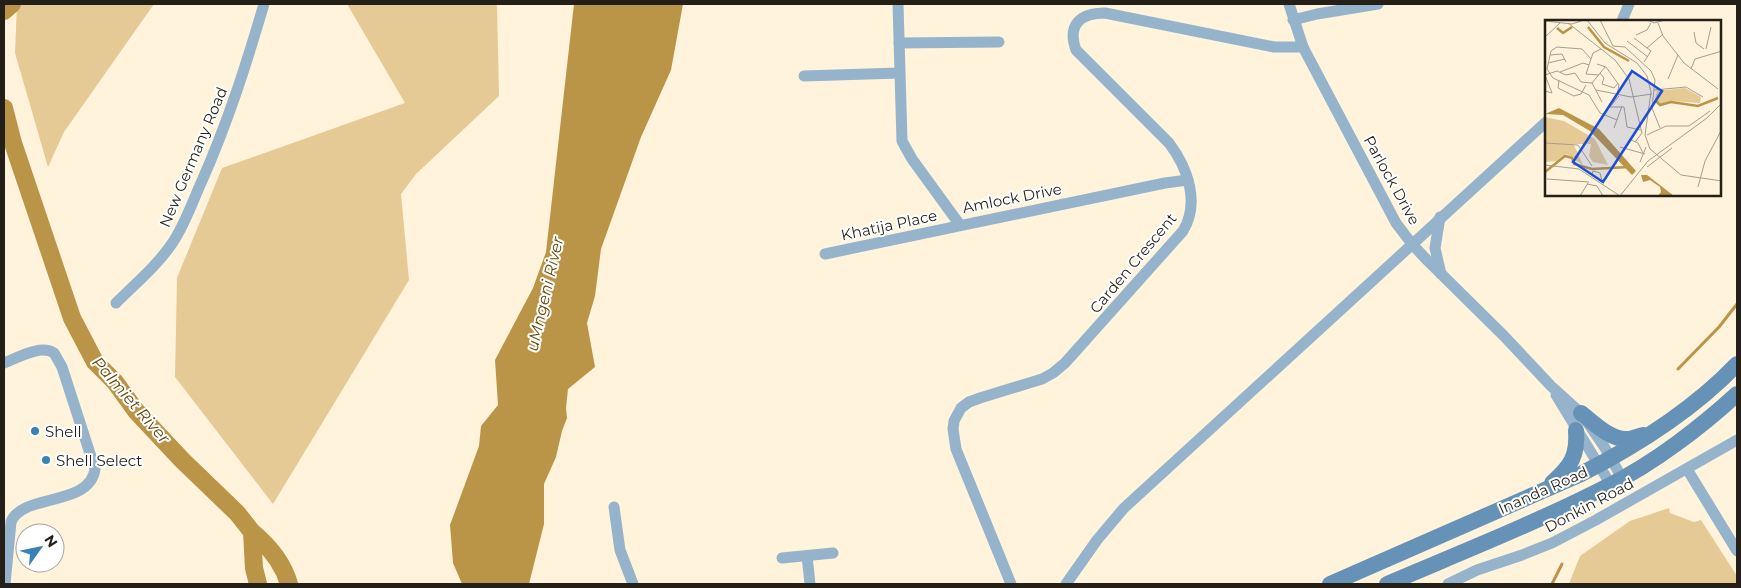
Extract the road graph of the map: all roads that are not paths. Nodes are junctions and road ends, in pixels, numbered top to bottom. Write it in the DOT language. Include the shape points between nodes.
graph roads {
  1 [pos="264,4"];
  2 [pos="898,4"];
  3 [pos="1289,4"];
  4 [pos="1378,4"];
  5 [pos="1629,4"];
  6 [pos="1293,20"];
  7 [pos="1622,20"];
  8 [pos="999,42"];
  9 [pos="899,43"];
  10 [pos="1303,47"];
  11 [pos="899,73"];
  12 [pos="804,76"];
  13 [pos="1545,123"];
  14 [pos="1188,180"];
  15 [pos="1440,217"];
  16 [pos="960,225"];
  17 [pos="1412,244"];
  18 [pos="825,254"];
  19 [pos="1441,274"];
  20 [pos="116,303"];
  21 [pos="4,363"];
  22 [pos="1737,364"];
  23 [pos="1551,386"];
  24 [pos="1737,394"];
  25 [pos="1581,413"];
  26 [pos="1576,430"];
  27 [pos="1653,432"];
  28 [pos="1737,440"];
  29 [pos="1605,462"];
  30 [pos="1686,469"];
  31 [pos="1617,482"];
  32 [pos="1545,490"];
  33 [pos="614,508"];
  34 [pos="1737,550"];
  35 [pos="833,553"];
  36 [pos="807,556"];
  37 [pos="782,558"];
  38 [pos="4,584"];
  39 [pos="633,584"];
  40 [pos="810,584"];
  41 [pos="1010,584"];
  42 [pos="1066,584"];
  43 [pos="1330,584"];
  44 [pos="1387,584"];
  45 [pos="1448,584"];
  1 -- 20 [label="street, New Germany Road" via="242,80 219,142 182,225 161,258"];
  2 -- 9 [label="street, Amlock Drive"];
  3 -- 6 [label="street, Parlock Drive"];
  4 -- 6 [label="street"];
  5 -- 7 [label="street"];
  6 -- 10 [label="street, Parlock Drive"];
  8 -- 9 [label="street"];
  9 -- 11 [label="street, Amlock Drive"];
  10 -- 14 [label="street, Carden Crescent" via="1274,47 1105,13 1079,20 1072,34 1076,50 1169,143 1184,166"];
  10 -- 17 [label="street, Parlock Drive" via="1396,223"];
  11 -- 12 [label="street"];
  11 -- 16 [label="street, Amlock Drive" via="902,141"];
  13 -- 15 [label="street"];
  14 -- 16 [label="street, Amlock Drive"];
  14 -- 41 [label="street, Carden Crescent" via="1189,221 1065,363 1042,379 969,402 957,414 953,429 956,449"];
  15 -- 17 [label="street"];
  15 -- 19 [label="street" via="1435,248"];
  16 -- 18 [label="street, Khatija Place"];
  17 -- 19 [label="street, Parlock Drive"];
  17 -- 42 [label="street" via="1124,508"];
  19 -- 23 [label="street, Parlock Drive"];
  21 -- 38 [label="street" via="45,350 54,353 62,367 95,469 91,480 75,492 27,506 13,516"];
  22 -- 27 [label="main road, Inanda Road" via="1711,389"];
  23 -- 25 [label="street, Parlock Drive"];
  23 -- 26 [label="street, Parlock Drive"];
  24 -- 31 [label="main road, Inanda Road" via="1705,422"];
  25 -- 27 [label="main road" via="1619,438"];
  25 -- 29 [label="street, Parlock Drive"];
  26 -- 29 [label="street, Parlock Drive"];
  26 -- 32 [label="main road" via="1575,455"];
  27 -- 29 [label="main road, Inanda Road"];
  28 -- 30 [label="street, Donkin Road"];
  29 -- 31 [label="street, Parlock Drive"];
  29 -- 32 [label="main road, Inanda Road"];
  30 -- 34 [label="street"];
  30 -- 45 [label="street, Donkin Road" via="1552,543"];
  31 -- 44 [label="main road, Inanda Road"];
  32 -- 43 [label="main road, Inanda Road"];
  33 -- 39 [label="street" via="620,550"];
  35 -- 36 [label="street"];
  36 -- 37 [label="street"];
  36 -- 40 [label="street"];
}
